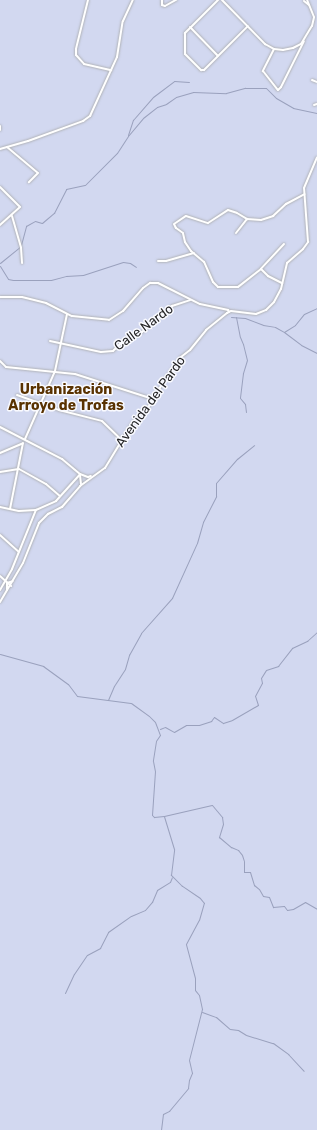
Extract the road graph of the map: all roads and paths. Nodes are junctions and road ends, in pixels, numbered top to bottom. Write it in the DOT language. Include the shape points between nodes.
graph roads {
  1 [pos="88,0"];
  2 [pos="133,0"];
  3 [pos="162,0"];
  4 [pos="176,0"];
  5 [pos="218,0"];
  6 [pos="222,0"];
  7 [pos="305,0"];
  8 [pos="248,26"];
  9 [pos="190,27"];
  10 [pos="305,39"];
  11 [pos="295,47"];
  12 [pos="274,49"];
  13 [pos="299,52"];
  14 [pos="218,56"];
  15 [pos="111,70"];
  16 [pos="312,80"];
  17 [pos="317,82"];
  18 [pos="0,126"];
  19 [pos="0,130"];
  20 [pos="7,147"];
  21 [pos="0,149"];
  22 [pos="317,158"];
  23 [pos="29,182"];
  24 [pos="0,187"];
  25 [pos="305,194"];
  26 [pos="299,198"];
  27 [pos="305,200"];
  28 [pos="12,216"];
  29 [pos="247,219"];
  30 [pos="0,225"];
  31 [pos="236,233"];
  32 [pos="284,244"];
  33 [pos="194,253"];
  34 [pos="158,261"];
  35 [pos="22,263"];
  36 [pos="261,269"];
  37 [pos="282,283"];
  38 [pos="0,297"];
  39 [pos="191,300"];
  40 [pos="229,312"];
  41 [pos="67,314"];
  42 [pos="50,342"];
  43 [pos="62,344"];
  44 [pos="0,361"];
  45 [pos="55,371"];
  46 [pos="16,395"];
  47 [pos="153,399"];
  48 [pos="39,404"];
  49 [pos="0,427"];
  50 [pos="24,440"];
  51 [pos="122,440"];
  52 [pos="0,453"];
  53 [pos="19,469"];
  54 [pos="102,470"];
  55 [pos="0,472"];
  56 [pos="80,474"];
  57 [pos="84,478"];
  58 [pos="80,486"];
  59 [pos="60,497"];
  60 [pos="0,507"];
  61 [pos="10,509"];
  62 [pos="36,510"];
  63 [pos="0,536"];
  64 [pos="19,552"];
  65 [pos="0,576"];
  66 [pos="14,580"];
  67 [pos="6,582"];
  68 [pos="11,586"];
  69 [pos="0,590"];
  70 [pos="6,594"];
  71 [pos="0,602"];
  1 -- 15 [label="street" via="76,55 84,64"];
  2 -- 15 [label="street" via="125,15 119,53"];
  3 -- 4 [label="street" via="162,5 165,6"];
  5 -- 9 [label="street"];
  6 -- 8 [label="street"];
  7 -- 10 [label="street" via="313,12 314,22"];
  8 -- 12 [label="street" via="265,44"];
  8 -- 14 [label="street"];
  9 -- 14 [label="street"];
  9 -- 14 [label="street" via="185,33 185,54 201,70"];
  10 -- 11 [label="street"];
  10 -- 13 [label="street"];
  11 -- 12 [label="street"];
  11 -- 13 [label="street"];
  12 -- 13 [label="street" via="263,71 278,90"];
  15 -- 20 [label="street" via="87,119"];
  16 -- 17 [label="street"];
  18 -- 19 [label="street"];
  20 -- 21 [label="street"];
  20 -- 23 [label="street" via="38,172"];
  22 -- 25 [label="street" via="306,182"];
  24 -- 28 [label="street" via="20,207"];
  25 -- 26 [label="street"];
  25 -- 27 [label="street"];
  26 -- 27 [label="street"];
  26 -- 29 [label="street" via="267,218"];
  27 -- 37 [label="street" via="308,242 287,263"];
  28 -- 30 [label="street"];
  28 -- 35 [label="street"];
  29 -- 31 [label="street"];
  29 -- 33 [label="street" via="228,210 208,223 183,216 174,225 183,233"];
  32 -- 36 [label="street"];
  33 -- 34 [label="street"];
  33 -- 36 [label="street" via="204,262 218,287 235,288"];
  36 -- 37 [label="street"];
  37 -- 40 [label="street" via="277,298 262,312"];
  38 -- 41 [label="street" via="22,297 46,303"];
  39 -- 40 [label="street"];
  39 -- 41 [label="street" via="158,283 150,284 136,294 123,311 109,320"];
  39 -- 43 [label="street, Calle Nardo" via="172,306 133,339 120,344 113,351 101,352"];
  40 -- 47 [label="street, Avenida del Pardo" via="206,330 190,350 176,362"];
  41 -- 43 [label="street"];
  42 -- 43 [label="street, Calle Nardo"];
  43 -- 45 [label="street"];
  44 -- 45 [label="street" via="6,367"];
  45 -- 47 [label="street" via="75,374"];
  45 -- 48 [label="street"];
  46 -- 48 [label="street"];
  47 -- 51 [label="street, Avenida del Pardo" via="133,422"];
  48 -- 50 [label="street"];
  48 -- 51 [label="street" via="102,421"];
  49 -- 50 [label="street"];
  50 -- 52 [label="street"];
  50 -- 53 [label="street"];
  50 -- 56 [label="street" via="62,459"];
  51 -- 54 [label="street, Avenida del Pardo"];
  53 -- 55 [label="street"];
  53 -- 59 [label="street" via="46,484"];
  53 -- 61 [label="street"];
  54 -- 57 [label="street, Avenida del Pardo"];
  54 -- 57 [label="street"];
  56 -- 57 [label="street"];
  56 -- 59 [label="street"];
  57 -- 58 [label="street, Avenida del Pardo"];
  57 -- 58 [label="street"];
  58 -- 66 [label="street, Avenida del Pardo" via="62,507 48,514 40,523"];
  59 -- 62 [label="street"];
  60 -- 61 [label="street"];
  61 -- 62 [label="street"];
  62 -- 64 [label="street"];
  63 -- 64 [label="street"];
  64 -- 67 [label="street"];
  65 -- 67 [label="street"];
  66 -- 67 [label="street"];
  66 -- 68 [label="street, Avenida del Pardo"];
  67 -- 68 [label="street"];
  67 -- 69 [label="street"];
  67 -- 70 [label="street"];
  68 -- 70 [label="street, Avenida del Pardo"];
  70 -- 71 [label="street, Avenida del Pardo"];
}
